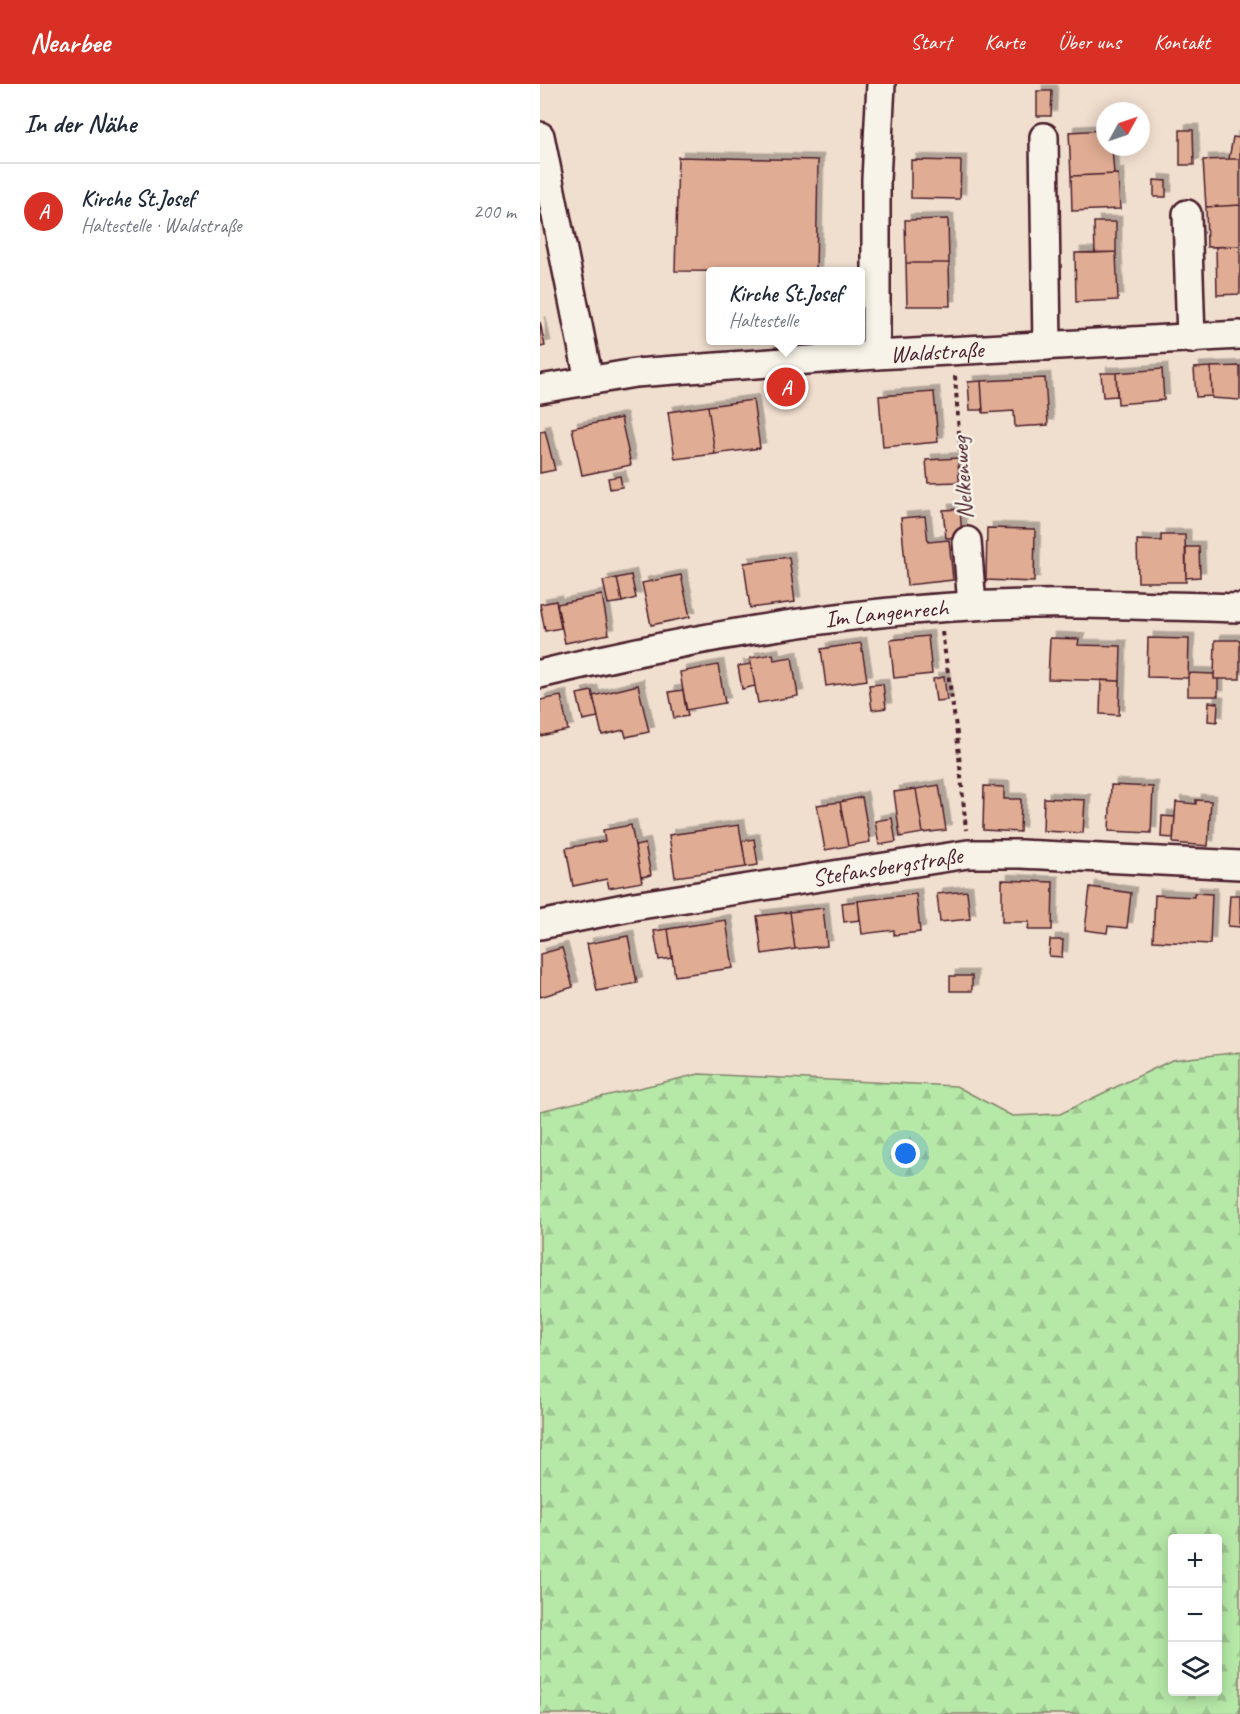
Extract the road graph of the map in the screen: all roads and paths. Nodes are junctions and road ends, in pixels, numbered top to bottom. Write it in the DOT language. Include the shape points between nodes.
graph roads {
  1 [pos="881,84"];
  2 [pos="540,136"];
  3 [pos="1044,137"];
  4 [pos="1187,214"];
  5 [pos="1240,335"];
  6 [pos="1191,339"];
  7 [pos="1047,346"];
  8 [pos="953,351"];
  9 [pos="876,355"];
  10 [pos="589,380"];
  11 [pos="540,389"];
  12 [pos="967,541"];
  13 [pos="972,606"];
  14 [pos="938,608"];
  15 [pos="1240,608"];
  16 [pos="540,674"];
  17 [pos="968,854"];
  18 [pos="1240,866"];
  19 [pos="540,925"];
  1 -- 9 [label="street" via="876,179"];
  2 -- 10 [label="street"];
  3 -- 7 [label="street"];
  4 -- 6 [label="street"];
  5 -- 6 [label="street, Waldstraße"];
  6 -- 7 [label="street, Waldstraße"];
  7 -- 8 [label="street, Waldstraße"];
  8 -- 9 [label="street, Waldstraße"];
  8 -- 12 [label="path, Nelkenweg"];
  9 -- 10 [label="street, Waldstraße"];
  10 -- 11 [label="street, Waldstraße"];
  12 -- 13 [label="street, Nelkenweg"];
  13 -- 14 [label="street, Im Langenrech"];
  13 -- 15 [label="street, Im Langenrech"];
  14 -- 16 [label="street, Im Langenrech" via="748,632"];
  14 -- 17 [label="path" via="957,734"];
  17 -- 18 [label="street, Stefansbergstraße"];
  17 -- 19 [label="street, Stefansbergstraße" via="634,906"];
}
